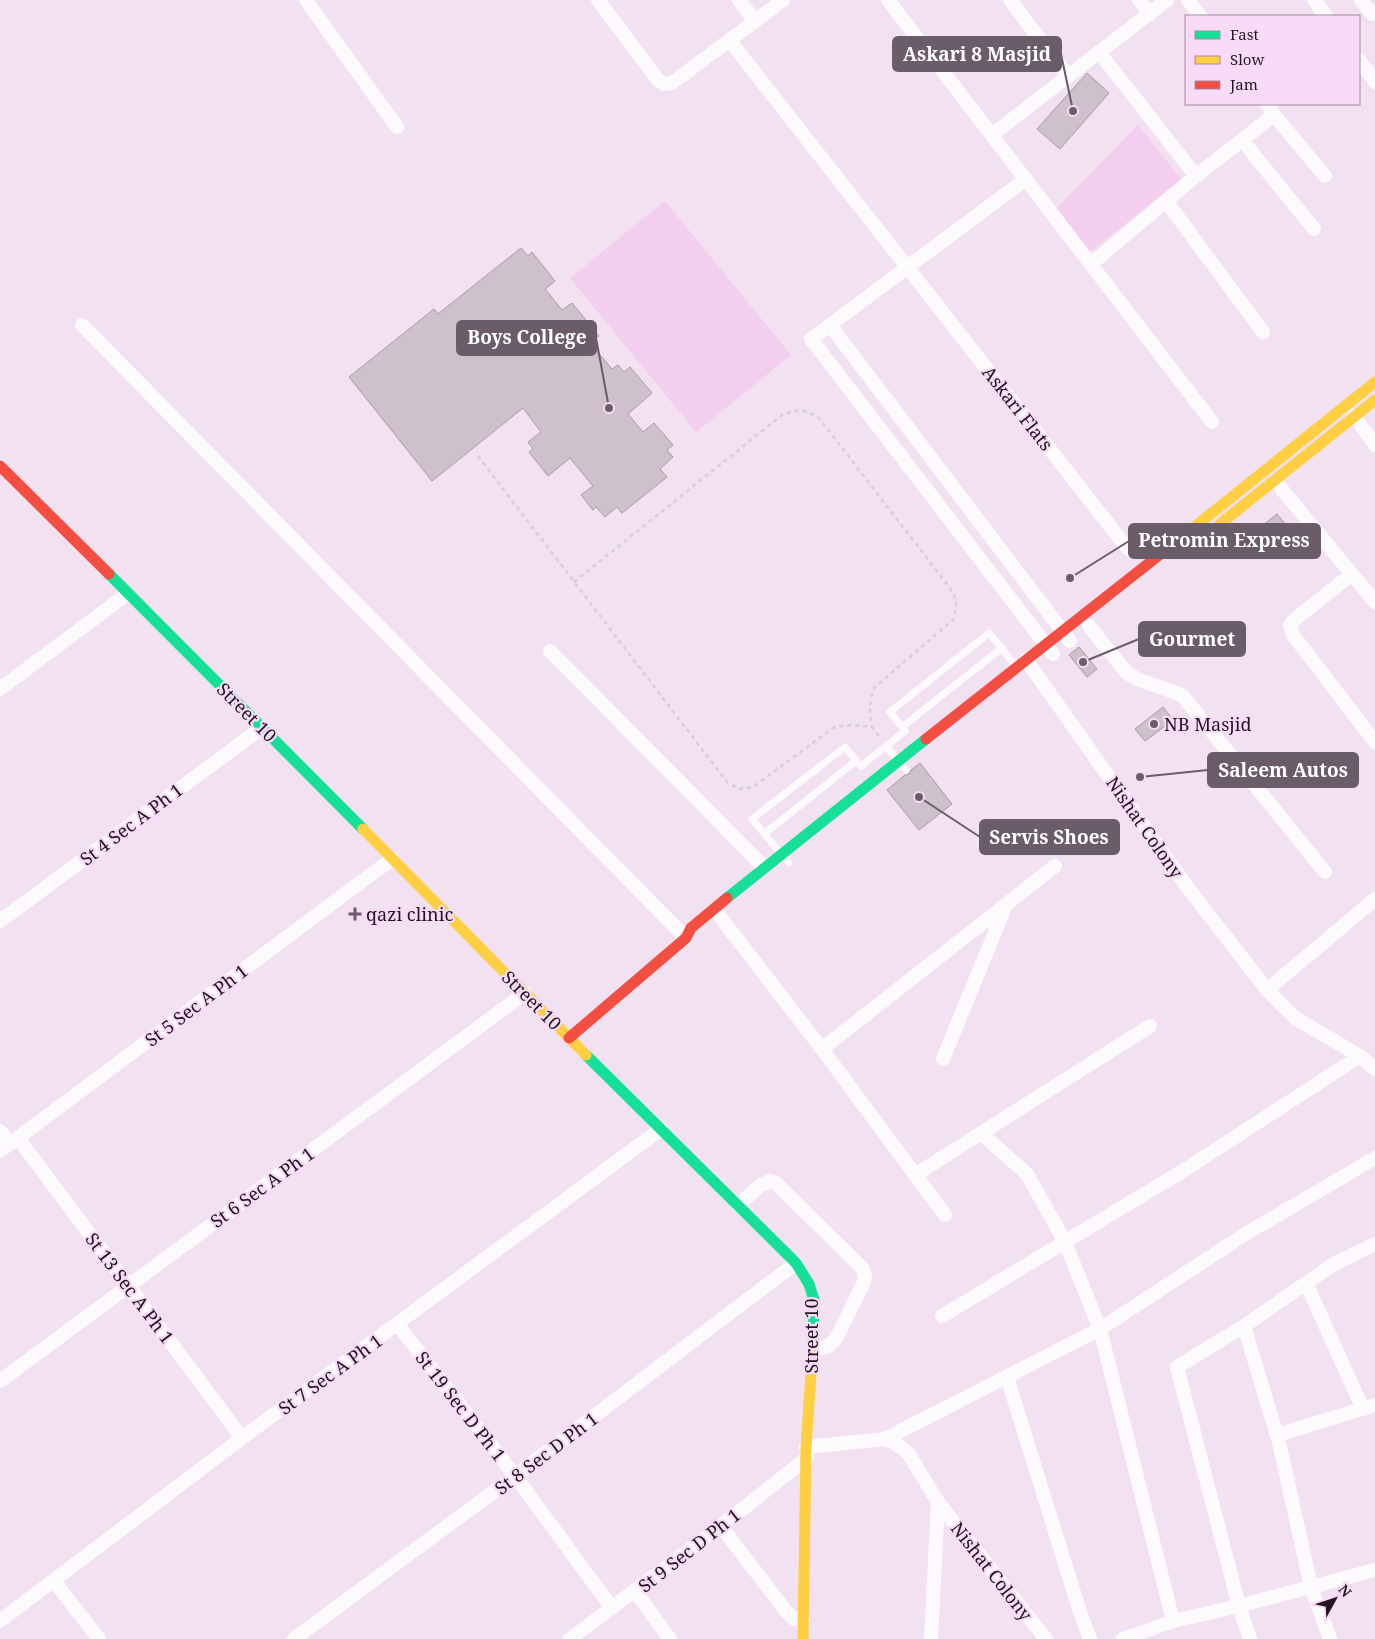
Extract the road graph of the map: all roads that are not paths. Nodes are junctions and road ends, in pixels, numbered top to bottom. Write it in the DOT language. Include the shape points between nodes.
graph roads {
  1 [pos="306,0"];
  2 [pos="598,0"];
  3 [pos="739,0"];
  4 [pos="783,0"];
  5 [pos="888,0"];
  6 [pos="1010,0"];
  7 [pos="1139,0"];
  8 [pos="1168,0"];
  9 [pos="1188,0"];
  10 [pos="1314,0"];
  11 [pos="1361,0"];
  12 [pos="1150,14"];
  13 [pos="1372,14"];
  14 [pos="1199,15"];
  15 [pos="1325,15"];
  16 [pos="756,21"];
  17 [pos="734,46"];
  18 [pos="1100,52"];
  19 [pos="1360,61"];
  20 [pos="1068,76"];
  21 [pos="1375,82"];
  22 [pos="1270,109"];
  23 [pos="397,127"];
  24 [pos="992,134"];
  25 [pos="1242,140"];
  26 [pos="1196,176"];
  27 [pos="1325,176"];
  28 [pos="1026,179"];
  29 [pos="1166,201"];
  30 [pos="1314,230"];
  31 [pos="1091,264"];
  32 [pos="907,267"];
  33 [pos="82,325"];
  34 [pos="830,326"];
  35 [pos="1263,332"];
  36 [pos="1375,382"];
  37 [pos="1375,400"];
  38 [pos="1354,416"];
  39 [pos="1212,422"];
  40 [pos="1375,445"];
  41 [pos="0,466"];
  42 [pos="943,475"];
  43 [pos="1275,481"];
  44 [pos="926,489"];
  45 [pos="1213,529"];
  46 [pos="1128,549"];
  47 [pos="1352,574"];
  48 [pos="127,594"];
  49 [pos="1375,602"];
  50 [pos="1079,631"];
  51 [pos="1002,648"];
  52 [pos="550,651"];
  53 [pos="1036,662"];
  54 [pos="0,689"];
  55 [pos="262,727"];
  56 [pos="902,727"];
  57 [pos="1375,742"];
  58 [pos="886,746"];
  59 [pos="856,761"];
  60 [pos="898,761"];
  61 [pos="909,768"];
  62 [pos="764,834"];
  63 [pos="781,854"];
  64 [pos="392,859"];
  65 [pos="788,863"];
  66 [pos="1055,866"];
  67 [pos="764,867"];
  68 [pos="1325,872"];
  69 [pos="1375,900"];
  70 [pos="1006,905"];
  71 [pos="721,918"];
  72 [pos="0,921"];
  73 [pos="686,938"];
  74 [pos="1266,990"];
  75 [pos="525,994"];
  76 [pos="1150,1026"];
  77 [pos="570,1038"];
  78 [pos="822,1049"];
  79 [pos="1360,1056"];
  80 [pos="943,1060"];
  81 [pos="1375,1069"];
  82 [pos="661,1129"];
  83 [pos="0,1131"];
  84 [pos="981,1134"];
  85 [pos="9,1145"];
  86 [pos="1375,1158"];
  87 [pos="915,1175"];
  88 [pos="738,1205"];
  89 [pos="945,1214"];
  90 [pos="1065,1242"];
  91 [pos="1375,1244"];
  92 [pos="796,1263"];
  93 [pos="1306,1283"];
  94 [pos="129,1286"];
  95 [pos="942,1316"];
  96 [pos="398,1325"];
  97 [pos="1244,1326"];
  98 [pos="1100,1329"];
  99 [pos="813,1348"];
  100 [pos="1008,1377"];
  101 [pos="0,1381"];
  102 [pos="1369,1407"];
  103 [pos="1277,1435"];
  104 [pos="242,1438"];
  105 [pos="886,1439"];
  106 [pos="807,1453"];
  107 [pos="516,1476"];
  108 [pos="938,1502"];
  109 [pos="721,1526"];
  110 [pos="1375,1570"];
  111 [pos="54,1581"];
  112 [pos="1311,1587"];
  113 [pos="635,1591"];
  114 [pos="1239,1606"];
  115 [pos="612,1608"];
  116 [pos="0,1620"];
  117 [pos="803,1620"];
  118 [pos="1173,1621"];
  119 [pos="99,1639"];
  120 [pos="294,1639"];
  121 [pos="570,1639"];
  122 [pos="670,1639"];
  123 [pos="803,1639"];
  124 [pos="931,1639"];
  125 [pos="1046,1639"];
  126 [pos="1090,1639"];
  127 [pos="1123,1639"];
  128 [pos="1250,1639"];
  129 [pos="1330,1639"];
  1 -- 23 [label="street"];
  2 -- 16 [label="street" via="664,84 672,83"];
  3 -- 16 [label="street"];
  4 -- 16 [label="street"];
  5 -- 24 [label="street"];
  6 -- 20 [label="street"];
  7 -- 12 [label="street"];
  8 -- 12 [label="street"];
  9 -- 14 [label="street"];
  10 -- 15 [label="street"];
  11 -- 13 [label="street"];
  12 -- 18 [label="street"];
  17 -- 32 [label="street, Askari Flats"];
  18 -- 20 [label="street"];
  18 -- 26 [label="street"];
  19 -- 21 [label="street"];
  20 -- 24 [label="street"];
  22 -- 25 [label="street"];
  22 -- 27 [label="street"];
  24 -- 28 [label="street"];
  25 -- 26 [label="street"];
  25 -- 30 [label="street"];
  26 -- 29 [label="street"];
  28 -- 31 [label="street"];
  28 -- 32 [label="street"];
  29 -- 31 [label="street"];
  29 -- 35 [label="street"];
  31 -- 39 [label="street"];
  32 -- 34 [label="street"];
  32 -- 46 [label="street, Askari Flats"];
  33 -- 73 [label="street"];
  34 -- 42 [label="street"];
  34 -- 44 [label="street, Nishat Colony" via="811,339"];
  36 -- 50 [label="street"];
  37 -- 38 [label="street"];
  38 -- 40 [label="street"];
  38 -- 43 [label="street"];
  41 -- 48 [label="street, Street 10"];
  42 -- 44 [label="street"];
  42 -- 50 [label="street"];
  43 -- 45 [label="street"];
  43 -- 47 [label="street"];
  44 -- 53 [label="street, Nishat Colony"];
  47 -- 49 [label="street"];
  47 -- 57 [label="street" via="1290,626 1293,635"];
  48 -- 54 [label="street"];
  48 -- 55 [label="street, Street 10"];
  50 -- 53 [label="street"];
  50 -- 68 [label="street" via="1127,673 1182,695"];
  51 -- 53 [label="lane"];
  51 -- 56 [label="lane"];
  51 -- 56 [label="lane" via="989,633 981,639 890,712"];
  52 -- 67 [label="street"];
  53 -- 60 [label="street"];
  53 -- 74 [label="street, Nishat Colony" via="1185,884"];
  55 -- 64 [label="street, Street 10"];
  55 -- 72 [label="street, St 4 Sec A Ph 1"];
  56 -- 58 [label="lane" via="905,731"];
  58 -- 59 [label="lane" via="861,766"];
  58 -- 60 [label="lane"];
  59 -- 62 [label="lane"];
  59 -- 62 [label="lane" via="845,747 752,819"];
  60 -- 61 [label="lane"];
  60 -- 63 [label="street"];
  61 -- 65 [label="street"];
  62 -- 63 [label="lane"];
  63 -- 65 [label="lane"];
  63 -- 67 [label="street"];
  64 -- 75 [label="street, Street 10"];
  64 -- 85 [label="street, St 5 Sec A Ph 1"];
  65 -- 71 [label="street"];
  66 -- 70 [label="street"];
  67 -- 73 [label="street" via="691,928"];
  69 -- 74 [label="street"];
  70 -- 78 [label="street"];
  70 -- 80 [label="street"];
  71 -- 73 [label="street" via="697,936"];
  71 -- 78 [label="street"];
  73 -- 77 [label="street"];
  74 -- 79 [label="street, Nishat Colony" via="1295,1018"];
  75 -- 77 [label="street, Street 10"];
  75 -- 94 [label="street, St 6 Sec A Ph 1"];
  76 -- 84 [label="street"];
  77 -- 82 [label="street, Street 10"];
  78 -- 87 [label="street"];
  79 -- 81 [label="street, Nishat Colony"];
  79 -- 90 [label="street" via="1186,1169"];
  82 -- 88 [label="street, Street 10"];
  82 -- 96 [label="street, St 7 Sec A Ph 1"];
  83 -- 85 [label="street, St 13 Sec A Ph 1"];
  84 -- 87 [label="street"];
  84 -- 90 [label="street" via="1027,1174"];
  85 -- 94 [label="street, St 13 Sec A Ph 1"];
  86 -- 98 [label="street" via="1246,1233"];
  87 -- 89 [label="street"];
  88 -- 92 [label="street, Street 10"];
  88 -- 99 [label="street" via="761,1185 770,1181 776,1183 862,1269 864,1282 838,1334 828,1346"];
  90 -- 95 [label="street"];
  90 -- 98 [label="street"];
  91 -- 93 [label="street" via="1334,1264"];
  92 -- 99 [label="street, Street 10" via="810,1284 814,1300"];
  92 -- 107 [label="street, St 8 Sec D Ph 1"];
  93 -- 97 [label="street"];
  93 -- 102 [label="street"];
  94 -- 101 [label="street, St 6 Sec A Ph 1"];
  94 -- 104 [label="street, St 13 Sec A Ph 1"];
  96 -- 104 [label="street, St 7 Sec A Ph 1"];
  96 -- 107 [label="street, St 19 Sec D Ph 1"];
  97 -- 103 [label="street"];
  97 -- 114 [label="street" via="1176,1367"];
  98 -- 100 [label="street"];
  98 -- 118 [label="street"];
  99 -- 106 [label="street, Street 10"];
  100 -- 105 [label="street"];
  100 -- 126 [label="street"];
  102 -- 103 [label="street"];
  103 -- 112 [label="street"];
  104 -- 111 [label="street, St 7 Sec A Ph 1"];
  105 -- 106 [label="street"];
  105 -- 108 [label="street, Nishat Colony" via="908,1452"];
  106 -- 109 [label="street, St 9 Sec D Ph 1"];
  106 -- 117 [label="street, Street 10"];
  107 -- 115 [label="street, St 19 Sec D Ph 1"];
  107 -- 120 [label="street, St 8 Sec D Ph 1"];
  108 -- 124 [label="street, Nishat Colony"];
  108 -- 125 [label="street, Nishat Colony"];
  109 -- 113 [label="street, St 9 Sec D Ph 1"];
  109 -- 117 [label="street" via="785,1610 794,1619"];
  110 -- 112 [label="street"];
  111 -- 116 [label="street, St 7 Sec A Ph 1"];
  111 -- 119 [label="street"];
  112 -- 114 [label="street"];
  112 -- 129 [label="street"];
  113 -- 115 [label="street, St 9 Sec D Ph 1"];
  113 -- 122 [label="street"];
  114 -- 118 [label="street"];
  114 -- 128 [label="street"];
  115 -- 121 [label="street, St 9 Sec D Ph 1"];
  117 -- 123 [label="street, Street 10"];
  118 -- 127 [label="street"];
}
